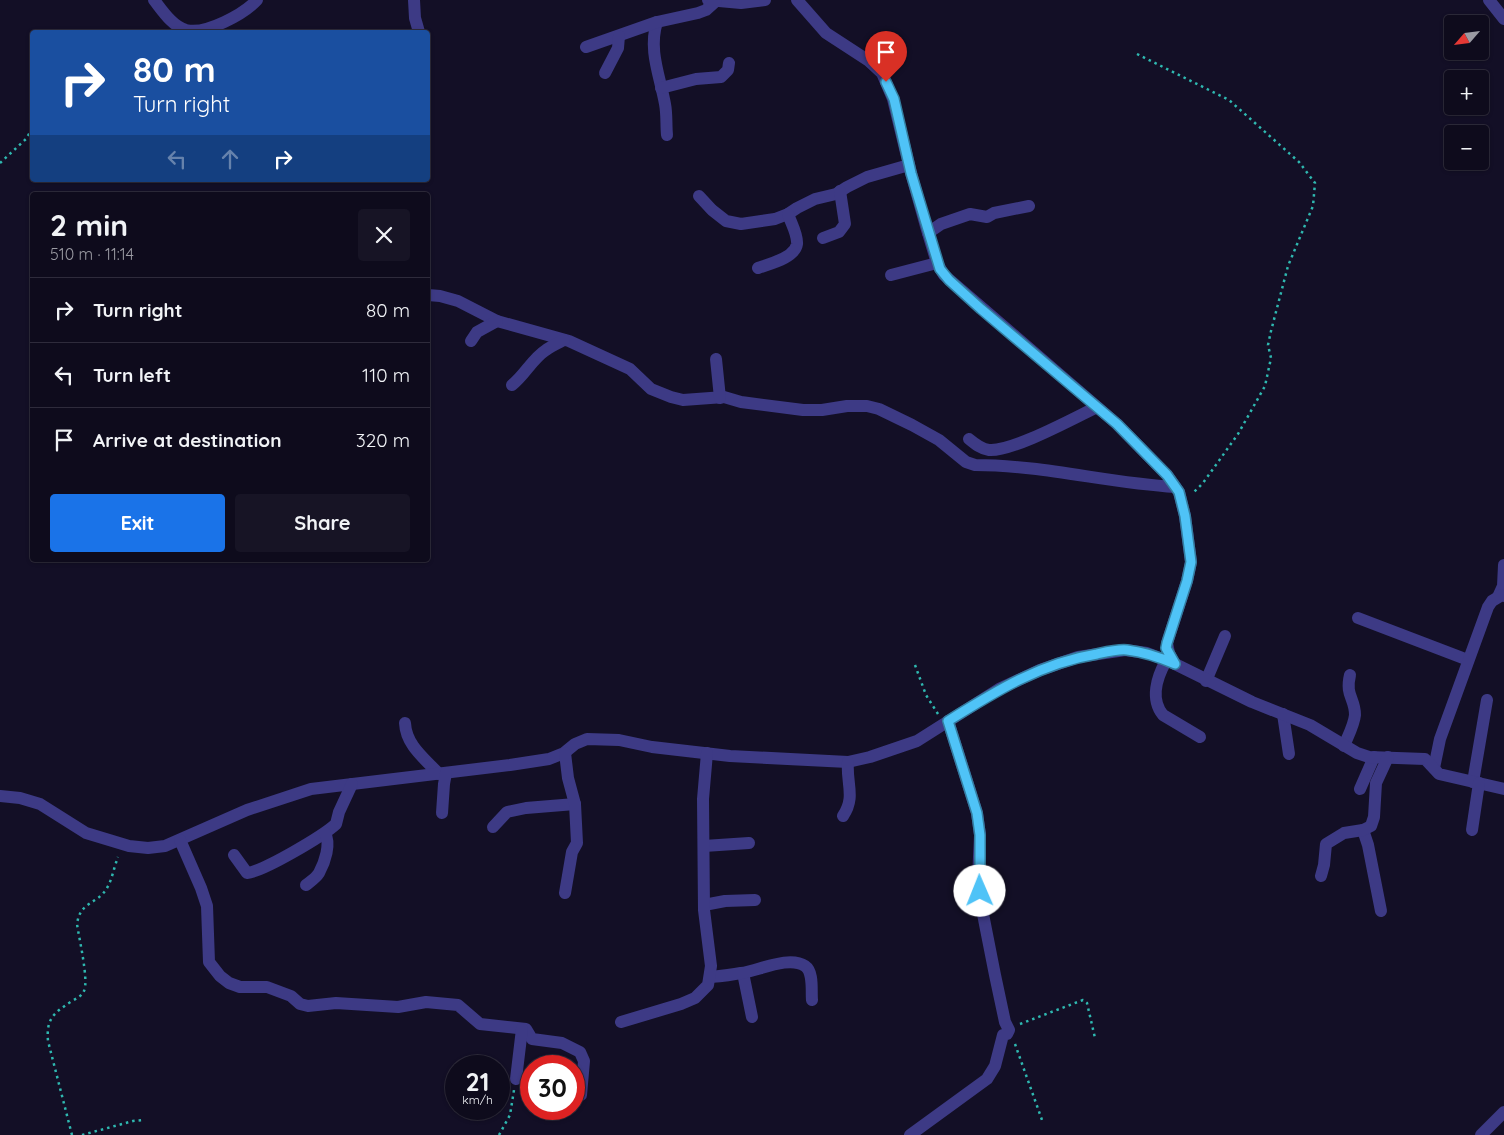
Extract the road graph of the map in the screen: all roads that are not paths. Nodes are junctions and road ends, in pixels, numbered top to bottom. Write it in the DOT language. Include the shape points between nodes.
graph roads {
  1 [pos="154,0"];
  2 [pos="257,0"];
  3 [pos="414,0"];
  4 [pos="765,0"];
  5 [pos="1489,0"];
  6 [pos="711,1"];
  7 [pos="803,2"];
  8 [pos="1504,19"];
  9 [pos="657,22"];
  10 [pos="207,30"];
  11 [pos="418,30"];
  12 [pos="619,36"];
  13 [pos="586,47"];
  14 [pos="729,63"];
  15 [pos="605,73"];
  16 [pos="661,88"];
  17 [pos="667,135"];
  18 [pos="909,166"];
  19 [pos="840,192"];
  20 [pos="699,196"];
  21 [pos="1029,206"];
  22 [pos="788,214"];
  23 [pos="928,233"];
  24 [pos="823,238"];
  25 [pos="937,263"];
  26 [pos="758,268"];
  27 [pos="891,275"];
  28 [pos="430,295"];
  29 [pos="497,321"];
  30 [pos="564,340"];
  31 [pos="471,341"];
  32 [pos="716,359"];
  33 [pos="512,385"];
  34 [pos="720,398"];
  35 [pos="1097,407"];
  36 [pos="969,439"];
  37 [pos="1175,487"];
  38 [pos="1504,565"];
  39 [pos="1501,596"];
  40 [pos="1358,618"];
  41 [pos="1225,636"];
  42 [pos="1468,660"];
  43 [pos="1170,662"];
  44 [pos="1350,675"];
  45 [pos="1206,680"];
  46 [pos="1487,700"];
  47 [pos="1283,714"];
  48 [pos="946,722"];
  49 [pos="405,723"];
  50 [pos="1200,737"];
  51 [pos="1344,746"];
  52 [pos="565,752"];
  53 [pos="706,753"];
  54 [pos="1289,754"];
  55 [pos="1374,757"];
  56 [pos="1388,757"];
  57 [pos="848,762"];
  58 [pos="1434,768"];
  59 [pos="442,773"];
  60 [pos="1476,783"];
  61 [pos="352,784"];
  62 [pos="1360,789"];
  63 [pos="1504,789"];
  64 [pos="0,796"];
  65 [pos="575,804"];
  66 [pos="442,813"];
  67 [pos="843,816"];
  68 [pos="493,828"];
  69 [pos="1363,830"];
  70 [pos="1472,830"];
  71 [pos="325,833"];
  72 [pos="180,840"];
  73 [pos="750,843"];
  74 [pos="704,846"];
  75 [pos="234,855"];
  76 [pos="1321,876"];
  77 [pos="306,884"];
  78 [pos="565,893"];
  79 [pos="755,900"];
  80 [pos="704,905"];
  81 [pos="1381,911"];
  82 [pos="743,973"];
  83 [pos="710,977"];
  84 [pos="812,1000"];
  85 [pos="752,1017"];
  86 [pos="621,1022"];
  87 [pos="522,1028"];
  88 [pos="581,1055"];
  89 [pos="516,1079"];
  90 [pos="1504,1112"];
  91 [pos="910,1135"];
  92 [pos="1481,1135"];
  1 -- 10 [label="street" via="179,27"];
  2 -- 10 [label="street" via="241,14"];
  3 -- 11 [label="street"];
  4 -- 6 [label="street" via="741,3"];
  5 -- 8 [label="street"];
  6 -- 9 [label="street" via="706,10"];
  7 -- 18 [label="street" via="826,33 882,73 894,99"];
  9 -- 12 [label="street"];
  9 -- 16 [label="street" via="653,45"];
  12 -- 13 [label="street"];
  12 -- 15 [label="street" via="618,48"];
  14 -- 16 [label="street" via="728,70 721,77 696,79"];
  16 -- 17 [label="street"];
  18 -- 19 [label="street" via="867,177"];
  18 -- 23 [label="street"];
  19 -- 22 [label="street" via="815,199"];
  19 -- 24 [label="street" via="844,224 839,232"];
  20 -- 22 [label="street" via="726,220 741,224"];
  21 -- 23 [label="street" via="987,217 970,214 941,224"];
  22 -- 26 [label="street" via="797,243 795,250 784,260"];
  23 -- 25 [label="street"];
  25 -- 27 [label="street"];
  25 -- 35 [label="street" via="961,291"];
  28 -- 29 [label="street" via="458,301"];
  29 -- 30 [label="street"];
  29 -- 31 [label="street" via="477,332"];
  30 -- 33 [label="street" via="545,350"];
  30 -- 34 [label="street" via="630,370 661,394 683,400"];
  32 -- 34 [label="street"];
  34 -- 37 [label="street" via="803,410 867,406 939,440 966,462 975,465 1040,469 1138,485"];
  35 -- 36 [label="street" via="997,450 980,448"];
  35 -- 37 [label="street" via="1160,468"];
  37 -- 43 [label="street" via="1182,501 1191,562 1167,643"];
  38 -- 39 [label="street"];
  39 -- 42 [label="street" via="1488,607"];
  40 -- 42 [label="street"];
  41 -- 45 [label="street"];
  42 -- 58 [label="street" via="1440,739"];
  43 -- 45 [label="street"];
  43 -- 48 [label="street" via="1147,653 1125,650 1078,657 1000,688"];
  43 -- 50 [label="street" via="1160,672 1155,698 1163,715"];
  44 -- 51 [label="street" via="1348,685 1355,715"];
  45 -- 47 [label="street"];
  46 -- 60 [label="street"];
  47 -- 51 [label="street" via="1310,725"];
  47 -- 54 [label="street"];
  48 -- 57 [label="street" via="917,741"];
  48 -- 91 [label="street" via="977,813 980,904 1008,1032 1003,1035 995,1066 987,1079"];
  49 -- 59 [label="street" via="408,738 415,749"];
  51 -- 55 [label="street"];
  52 -- 53 [label="street" via="575,744 593,739"];
  52 -- 59 [label="street" via="549,759"];
  52 -- 65 [label="street"];
  53 -- 57 [label="street"];
  53 -- 74 [label="street" via="702,799"];
  55 -- 56 [label="street"];
  55 -- 62 [label="street"];
  56 -- 58 [label="street" via="1425,759"];
  56 -- 69 [label="street" via="1376,784 1371,826"];
  57 -- 67 [label="street" via="851,796"];
  58 -- 60 [label="street" via="1439,774"];
  59 -- 61 [label="street"];
  59 -- 66 [label="street"];
  60 -- 63 [label="street"];
  60 -- 70 [label="street"];
  61 -- 71 [label="street" via="336,824"];
  61 -- 72 [label="street" via="311,789 289,796 247,810"];
  64 -- 72 [label="street" via="32,801 86,833 122,844 148,848"];
  65 -- 68 [label="street" via="507,812"];
  65 -- 78 [label="street" via="577,843 572,852"];
  69 -- 76 [label="street" via="1344,833 1326,844"];
  69 -- 81 [label="street"];
  71 -- 75 [label="street" via="253,872 247,872"];
  71 -- 77 [label="street" via="328,846 323,865 318,875"];
  72 -- 87 [label="street" via="207,906 209,962 229,983 240,987 267,987 308,1006 336,1003 398,1007 426,1002 458,1005 480,1024"];
  73 -- 74 [label="street"];
  74 -- 80 [label="street"];
  79 -- 80 [label="street"];
  80 -- 83 [label="street"];
  82 -- 83 [label="street"];
  82 -- 84 [label="street" via="776,964 805,966 810,972"];
  82 -- 85 [label="street"];
  83 -- 86 [label="street" via="708,985 695,998"];
  87 -- 88 [label="street" via="532,1039 562,1043"];
  87 -- 89 [label="street"];
  90 -- 92 [label="street"];
}
